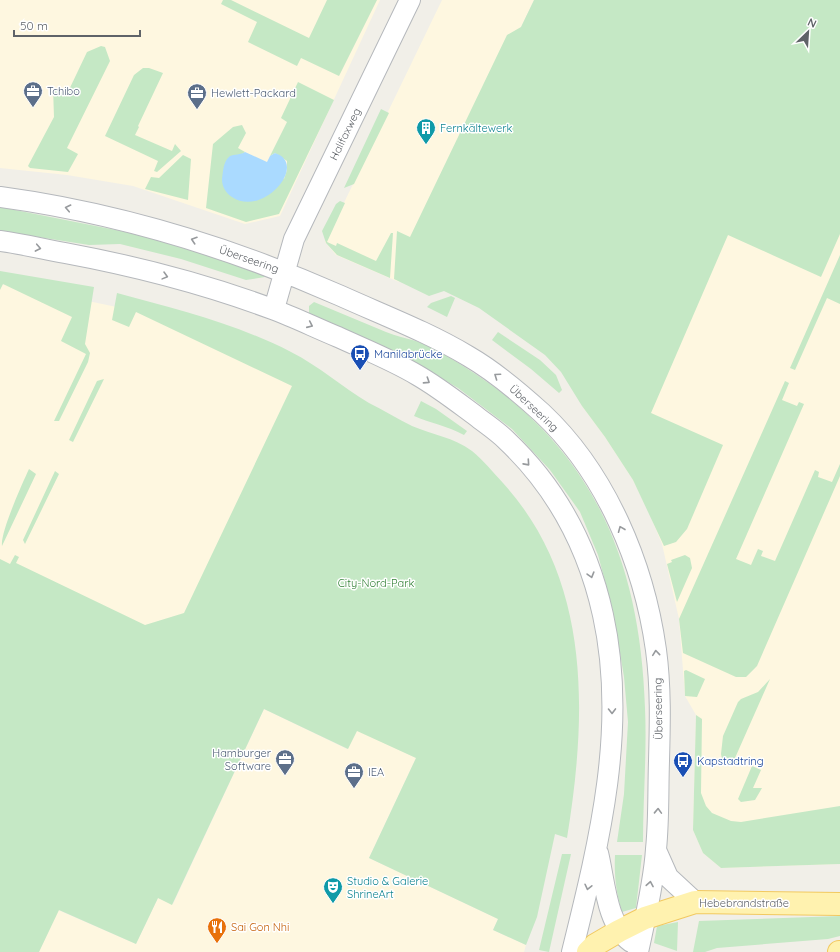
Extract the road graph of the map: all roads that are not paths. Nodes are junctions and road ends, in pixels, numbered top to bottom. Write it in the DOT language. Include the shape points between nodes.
graph roads {
  1 [pos="410,0"];
  2 [pos="0,197"];
  3 [pos="0,241"];
  4 [pos="284,271"];
  5 [pos="274,309"];
  6 [pos="597,849"];
  7 [pos="656,850"];
  8 [pos="695,902"];
  9 [pos="840,904"];
  10 [pos="645,918"];
  11 [pos="619,931"];
  12 [pos="642,951"];
  13 [pos="572,952"];
  14 [pos="588,952"];
  1 -- 4 [label="street, Halifaxweg" via="294,239"];
  4 -- 2 [label="street, Überseering, one-way" via="141,224 63,207"];
  3 -- 5 [label="street, one-way" via="115,262 197,284"];
  4 -- 5 [label="street, Halifaxweg"];
  7 -- 4 [label="street, Überseering, one-way" via="660,707 656,652 648,606 636,565 615,513 594,476 543,414 507,383 468,356 426,334"];
  5 -- 6 [label="street, one-way" via="386,358 450,396 505,439 542,479 569,519 588,564 603,616 611,672 612,724 606,791"];
  6 -- 11 [label="street" via="608,906"];
  6 -- 13 [label="street, one-way"];
  7 -- 8 [label="street" via="668,877"];
  10 -- 7 [label="street, Überseering, one-way"];
  8 -- 9 [label="main road, Hebebrandstraße"];
  8 -- 10 [label="main road, Hebebrandstraße"];
  10 -- 11 [label="main road, Hebebrandstraße"];
  10 -- 12 [label="street, Überseering"];
  11 -- 12 [label="street"];
  11 -- 14 [label="main road, Hebebrandstraße"];
}
